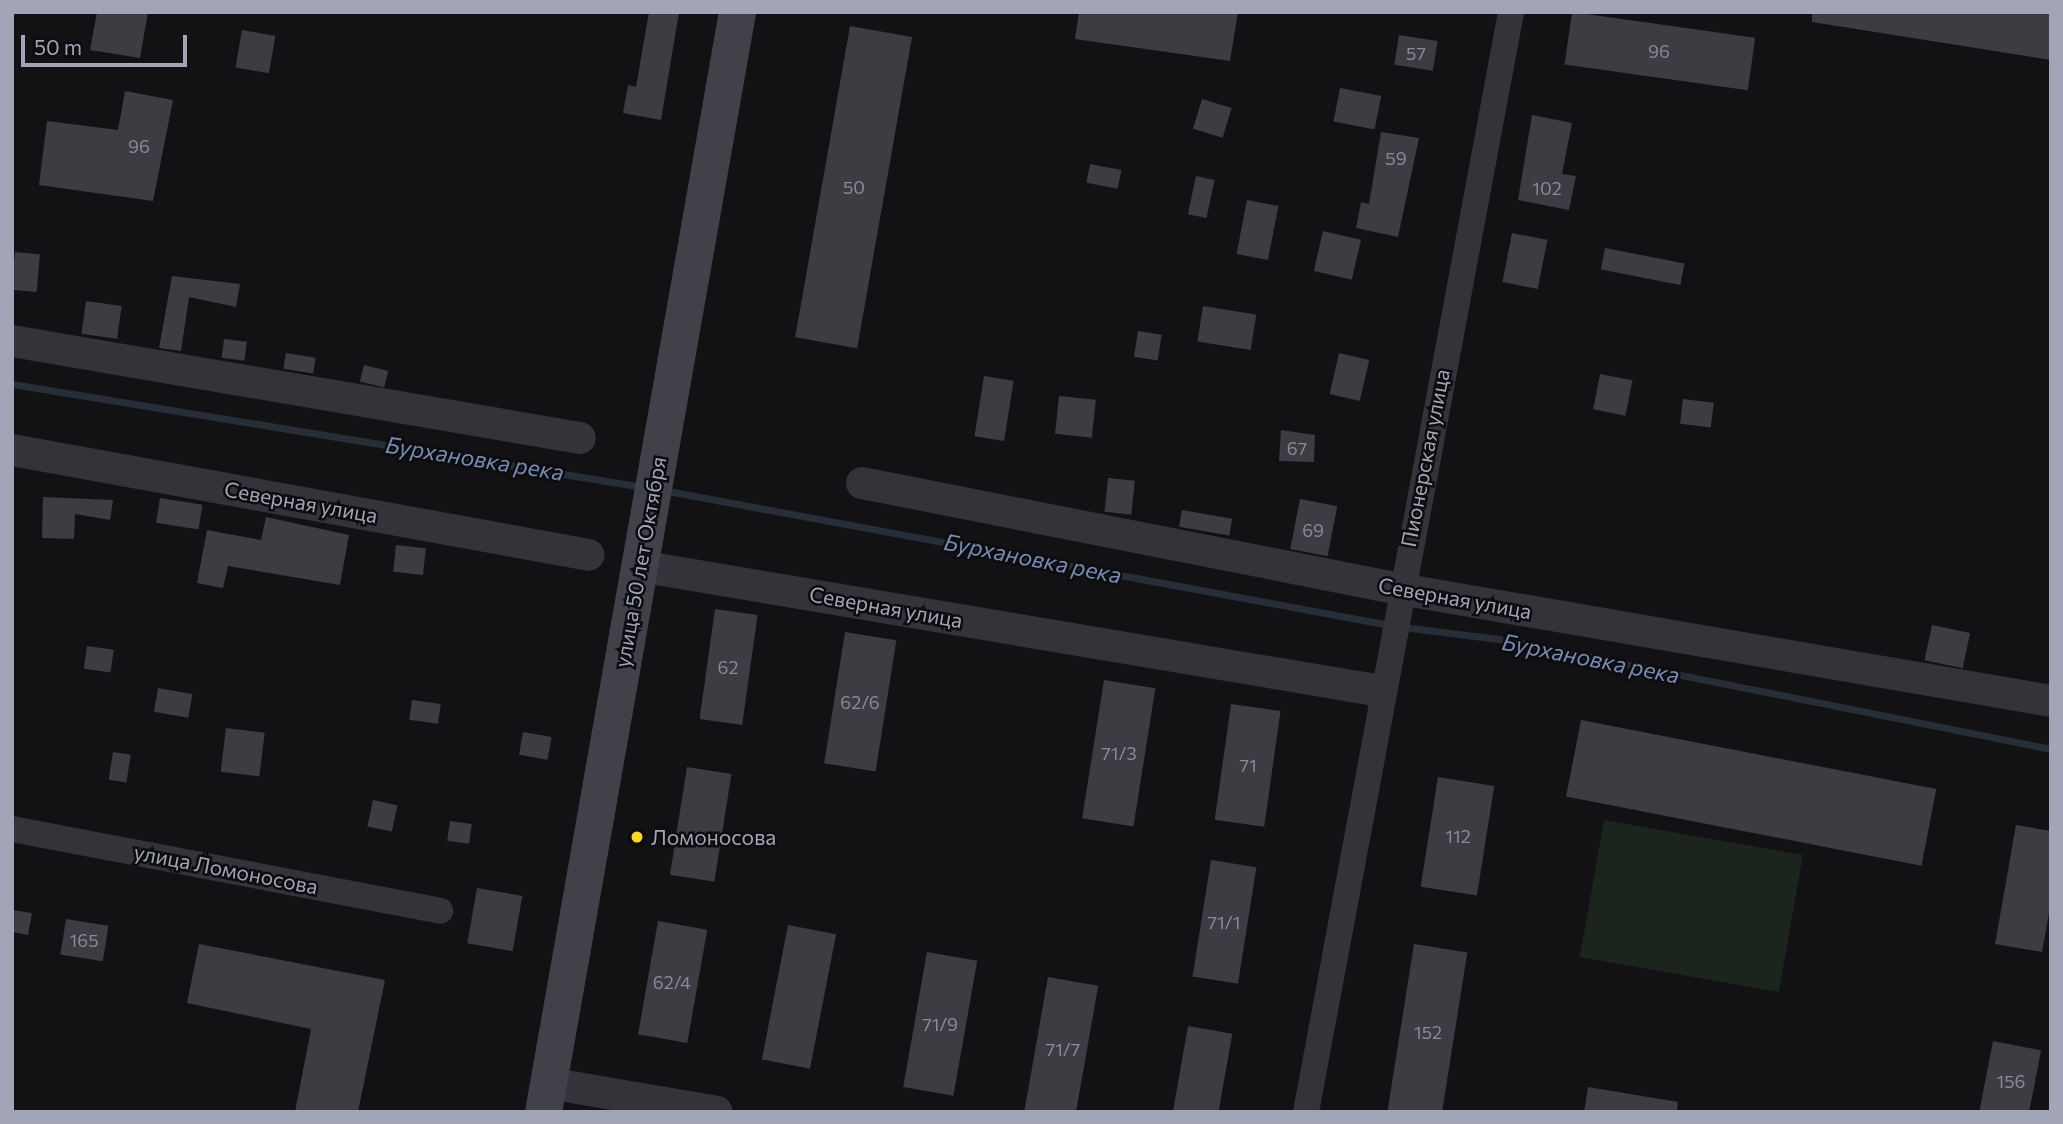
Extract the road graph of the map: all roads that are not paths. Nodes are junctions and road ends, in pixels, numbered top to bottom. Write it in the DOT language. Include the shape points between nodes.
graph roads {
  1 [pos="737,12"];
  2 [pos="1511,12"];
  3 [pos="12,341"];
  4 [pos="580,438"];
  5 [pos="12,450"];
  6 [pos="862,483"];
  7 [pos="589,555"];
  8 [pos="639,566"];
  9 [pos="1401,589"];
  10 [pos="1381,691"];
  11 [pos="2051,701"];
  12 [pos="12,829"];
  13 [pos="440,911"];
  14 [pos="545,1097"];
  15 [pos="716,1112"];
  16 [pos="1306,1112"];
  1 -- 8 [label="main road, улица 50 лет Октября"];
  2 -- 9 [label="street, Пионерская улица"];
  3 -- 4 [label="street"];
  5 -- 7 [label="street, Северная улица"];
  6 -- 9 [label="street, Северная улица"];
  8 -- 10 [label="street, Северная улица"];
  8 -- 14 [label="main road, улица 50 лет Октября"];
  9 -- 10 [label="street, Пионерская улица"];
  9 -- 11 [label="street, Северная улица"];
  10 -- 16 [label="street, Пионерская улица"];
  12 -- 13 [label="street, улица Ломоносова"];
  14 -- 15 [label="street"];
}
